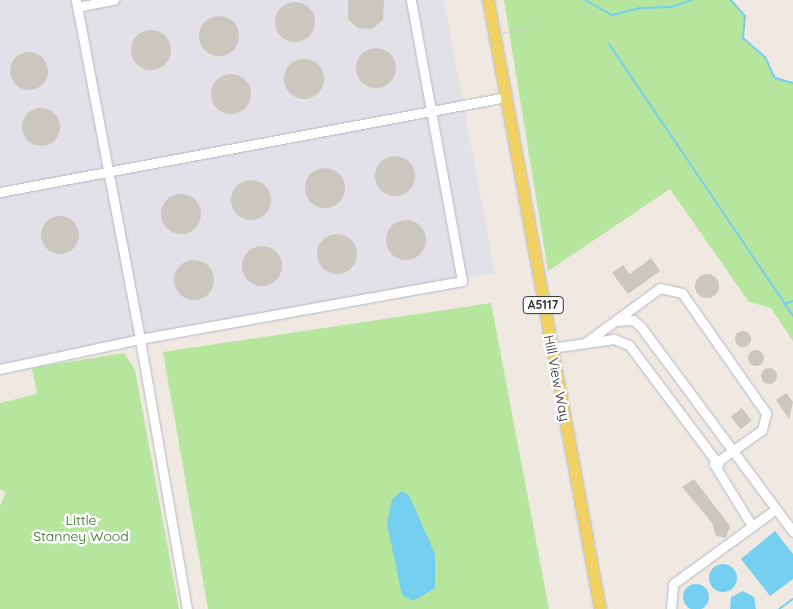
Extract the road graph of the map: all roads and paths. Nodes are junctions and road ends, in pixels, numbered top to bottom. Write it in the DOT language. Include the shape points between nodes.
graph roads {
  1 [pos="114,0"];
  2 [pos="411,0"];
  3 [pos="488,0"];
  4 [pos="76,3"];
  5 [pos="531,26"];
  6 [pos="495,35"];
  7 [pos="506,97"];
  8 [pos="431,111"];
  9 [pos="108,170"];
  10 [pos="0,192"];
  11 [pos="614,322"];
  12 [pos="140,339"];
  13 [pos="585,343"];
  14 [pos="551,348"];
  15 [pos="0,369"];
  16 [pos="733,450"];
  17 [pos="718,463"];
  18 [pos="776,510"];
  19 [pos="752,526"];
  20 [pos="793,532"];
  21 [pos="187,609"];
  22 [pos="600,609"];
  23 [pos="671,609"];
  1 -- 4 [label="lane"];
  2 -- 8 [label="lane"];
  3 -- 6 [label="main road, Hill View Way / A5117"];
  4 -- 9 [label="lane"];
  5 -- 6 [label="path"];
  6 -- 7 [label="main road, Hill View Way / A5117"];
  7 -- 8 [label="lane"];
  7 -- 14 [label="main road, Hill View Way / A5117"];
  8 -- 9 [label="lane"];
  8 -- 12 [label="lane" via="462,280"];
  9 -- 10 [label="lane"];
  9 -- 12 [label="lane"];
  11 -- 13 [label="lane"];
  11 -- 16 [label="lane" via="637,322"];
  11 -- 16 [label="lane" via="660,288 682,293 766,413 762,430"];
  12 -- 15 [label="lane"];
  12 -- 21 [label="lane"];
  13 -- 14 [label="lane"];
  13 -- 17 [label="lane" via="614,339 629,345"];
  14 -- 22 [label="main road, Hill View Way / A5117"];
  16 -- 17 [label="lane"];
  16 -- 18 [label="lane"];
  17 -- 19 [label="lane" via="714,468"];
  18 -- 19 [label="lane"];
  18 -- 20 [label="lane"];
  19 -- 23 [label="lane" via="673,584"];
}
